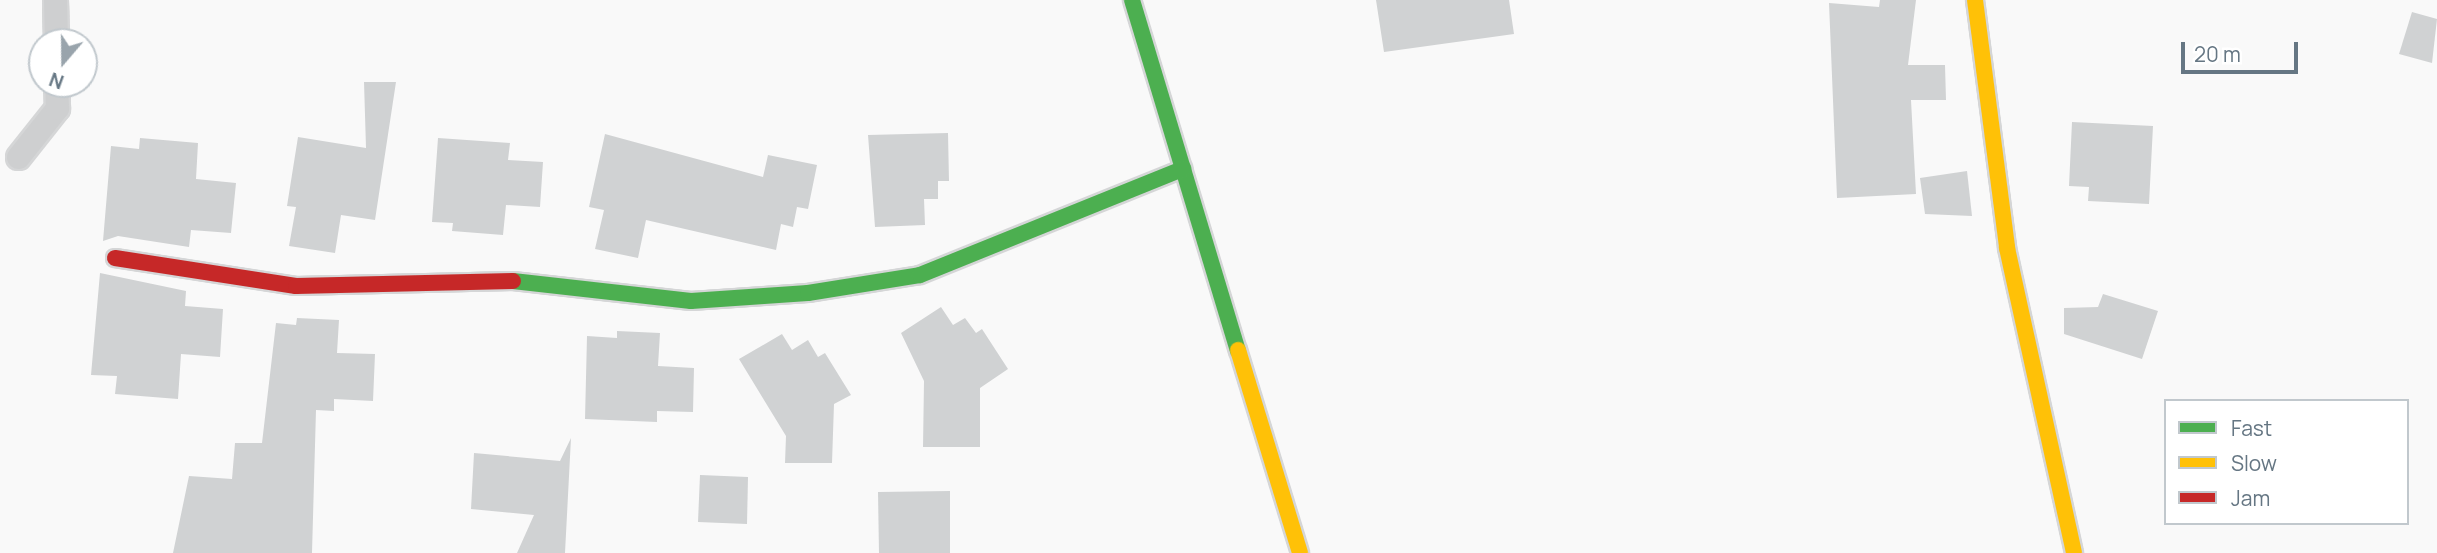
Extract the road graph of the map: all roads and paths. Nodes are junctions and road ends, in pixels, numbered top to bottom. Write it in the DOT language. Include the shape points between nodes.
graph roads {
  1 [pos="55,0"];
  2 [pos="1132,0"];
  3 [pos="1975,0"];
  4 [pos="56,28"];
  5 [pos="57,98"];
  6 [pos="18,157"];
  7 [pos="1183,169"];
  8 [pos="115,258"];
  9 [pos="1300,553"];
  10 [pos="2074,553"];
  1 -- 4 [label="lane"];
  2 -- 7 [label="main road"];
  3 -- 10 [label="main road" via="2007,248"];
  5 -- 6 [label="lane" via="57,108"];
  7 -- 8 [label="main road" via="920,275 808,293 691,301 547,282 399,279 296,286"];
  7 -- 9 [label="main road"];
}
